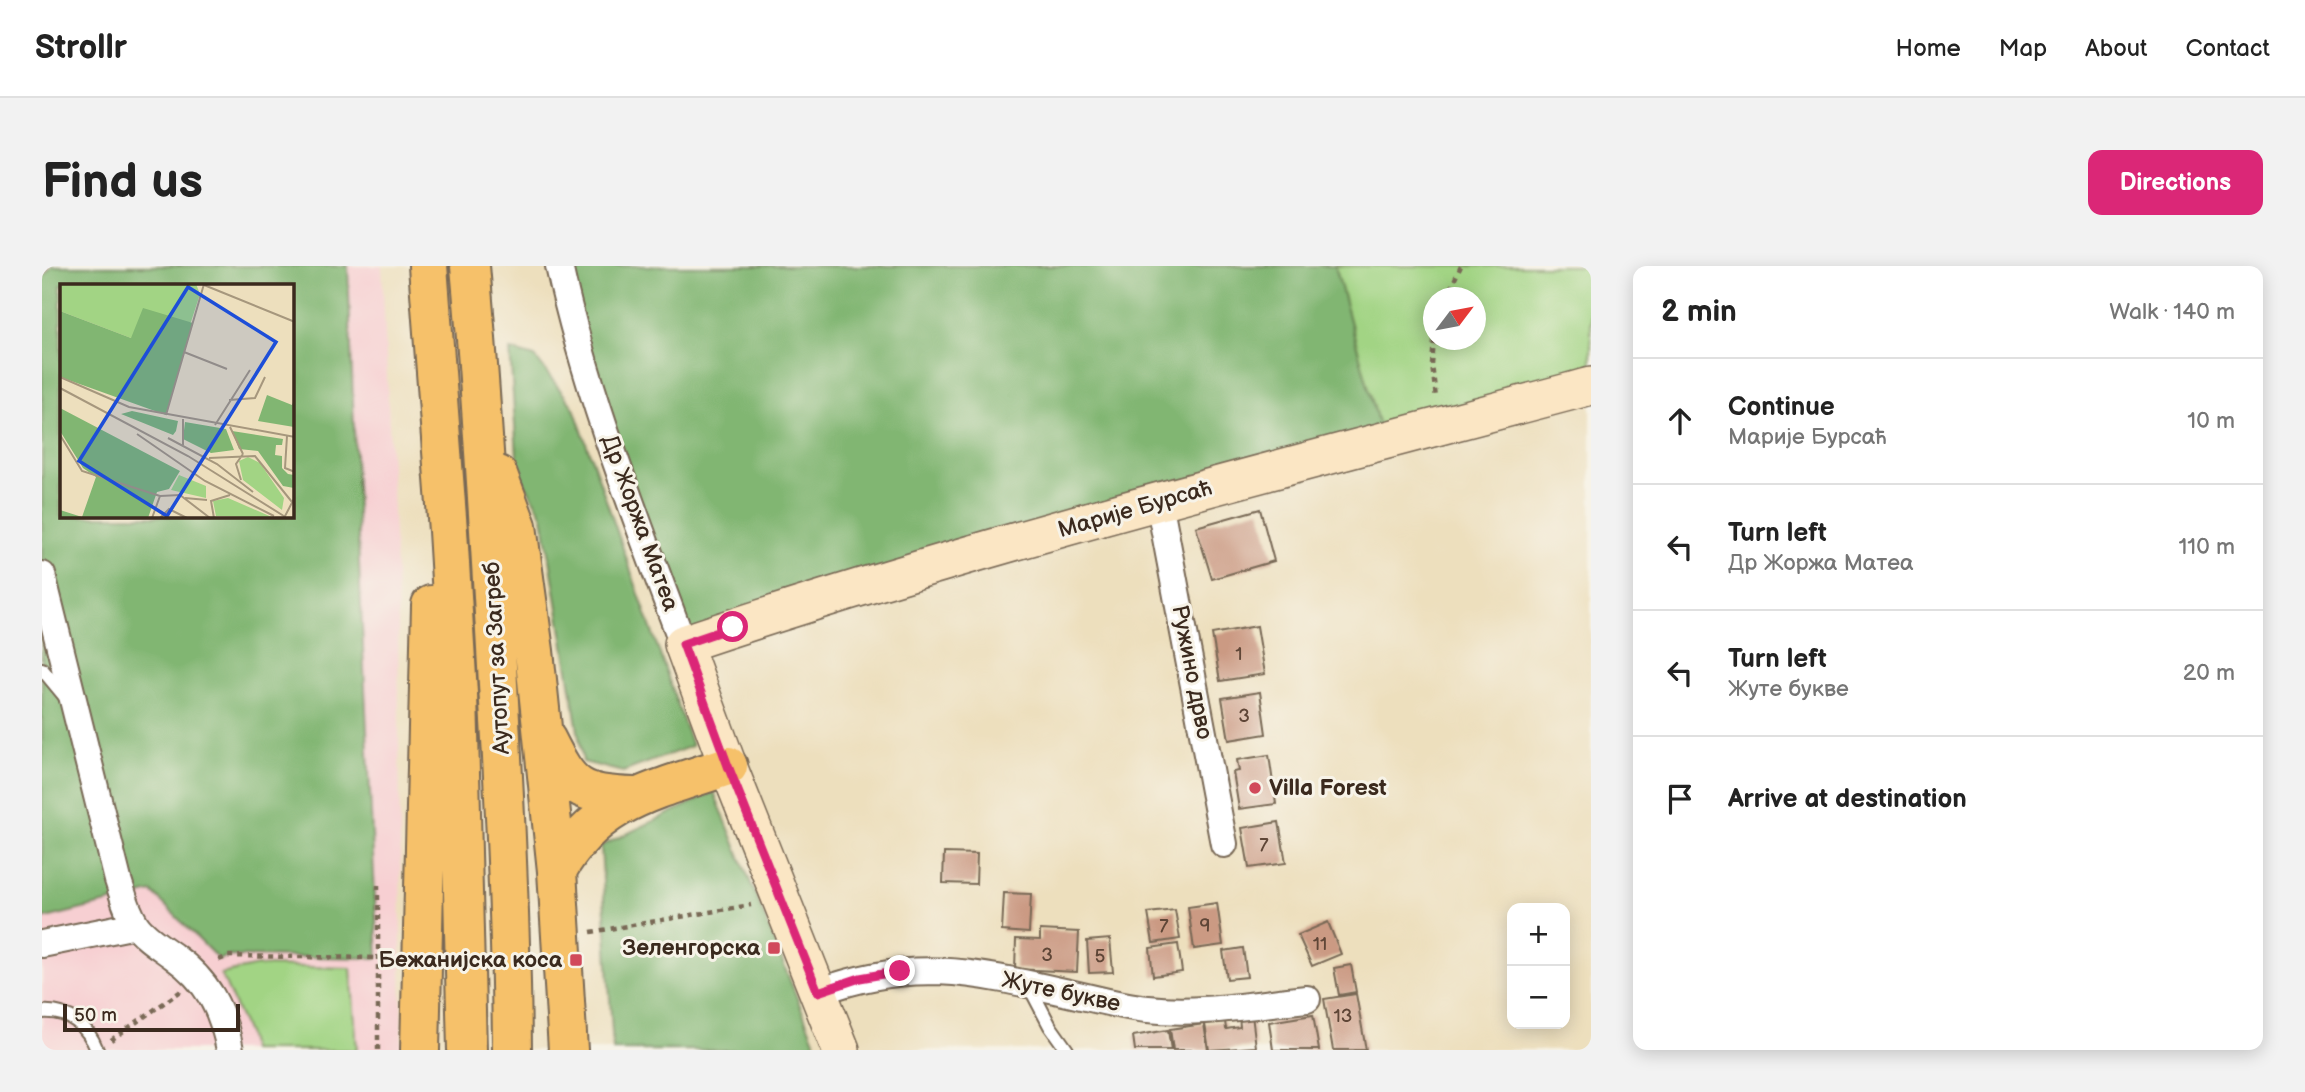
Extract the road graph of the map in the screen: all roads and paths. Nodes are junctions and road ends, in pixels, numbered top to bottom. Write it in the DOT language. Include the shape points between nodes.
graph roads {
  1 [pos="428,266"];
  2 [pos="470,266"];
  3 [pos="559,266"];
  4 [pos="1461,266"];
  5 [pos="1451,287"];
  6 [pos="1433,350"];
  7 [pos="1591,386"];
  8 [pos="1441,426"];
  9 [pos="485,448"];
  10 [pos="1160,500"];
  11 [pos="448,531"];
  12 [pos="42,575"];
  13 [pos="683,644"];
  14 [pos="42,668"];
  15 [pos="73,707"];
  16 [pos="541,728"];
  17 [pos="728,766"];
  18 [pos="635,797"];
  19 [pos="1224,844"];
  20 [pos="557,871"];
  21 [pos="379,884"];
  22 [pos="780,900"];
  23 [pos="136,925"];
  24 [pos="583,933"];
  25 [pos="42,944"];
  26 [pos="379,958"];
  27 [pos="219,960"];
  28 [pos="1028,984"];
  29 [pos="181,990"];
  30 [pos="818,992"];
  31 [pos="1307,999"];
  32 [pos="42,1012"];
  33 [pos="102,1046"];
  34 [pos="230,1050"];
  35 [pos="378,1050"];
  36 [pos="420,1050"];
  37 [pos="467,1050"];
  38 [pos="512,1050"];
  39 [pos="568,1050"];
  40 [pos="841,1050"];
  41 [pos="1067,1050"];
  1 -- 11 [label="highway, Аутопут за Загреб"];
  2 -- 9 [label="highway, Аутопут за Загреб"];
  3 -- 13 [label="street, Др Жоржа Матеа" via="588,375"];
  4 -- 5 [label="path"];
  6 -- 8 [label="path"];
  7 -- 8 [label="street, Марије Бурсаћ"];
  8 -- 10 [label="street, Марије Бурсаћ"];
  9 -- 16 [label="highway" via="517,526"];
  9 -- 38 [label="highway, Аутопут за Загреб" via="506,820"];
  10 -- 13 [label="street, Марије Бурсаћ" via="802,604"];
  10 -- 19 [label="street, Ружино дрво"];
  11 -- 36 [label="highway" via="434,550"];
  11 -- 37 [label="highway, Аутопут за Загреб" via="458,694"];
  12 -- 15 [label="street"];
  13 -- 17 [label="street, Др Жоржа Матеа"];
  14 -- 15 [label="lane"];
  15 -- 23 [label="street" via="118,880"];
  16 -- 18 [label="highway" via="569,779 599,796"];
  16 -- 20 [label="highway"];
  17 -- 18 [label="highway"];
  17 -- 22 [label="street, Др Жоржа Матеа"];
  18 -- 20 [label="highway" via="590,826"];
  20 -- 39 [label="highway"];
  21 -- 26 [label="path"];
  22 -- 24 [label="path"];
  22 -- 30 [label="street, Др Жоржа Матеа"];
  23 -- 25 [label="street"];
  23 -- 34 [label="street" via="190,969 208,991 222,1015"];
  26 -- 27 [label="path" via="228,956"];
  26 -- 35 [label="path"];
  28 -- 30 [label="street, Жуте букве" via="918,970 860,978"];
  28 -- 31 [label="street, Жуте букве" via="1162,1010"];
  28 -- 41 [label="lane"];
  29 -- 33 [label="path"];
  30 -- 40 [label="street, Др Жоржа Матеа"];
  32 -- 33 [label="lane" via="70,1016"];
}
